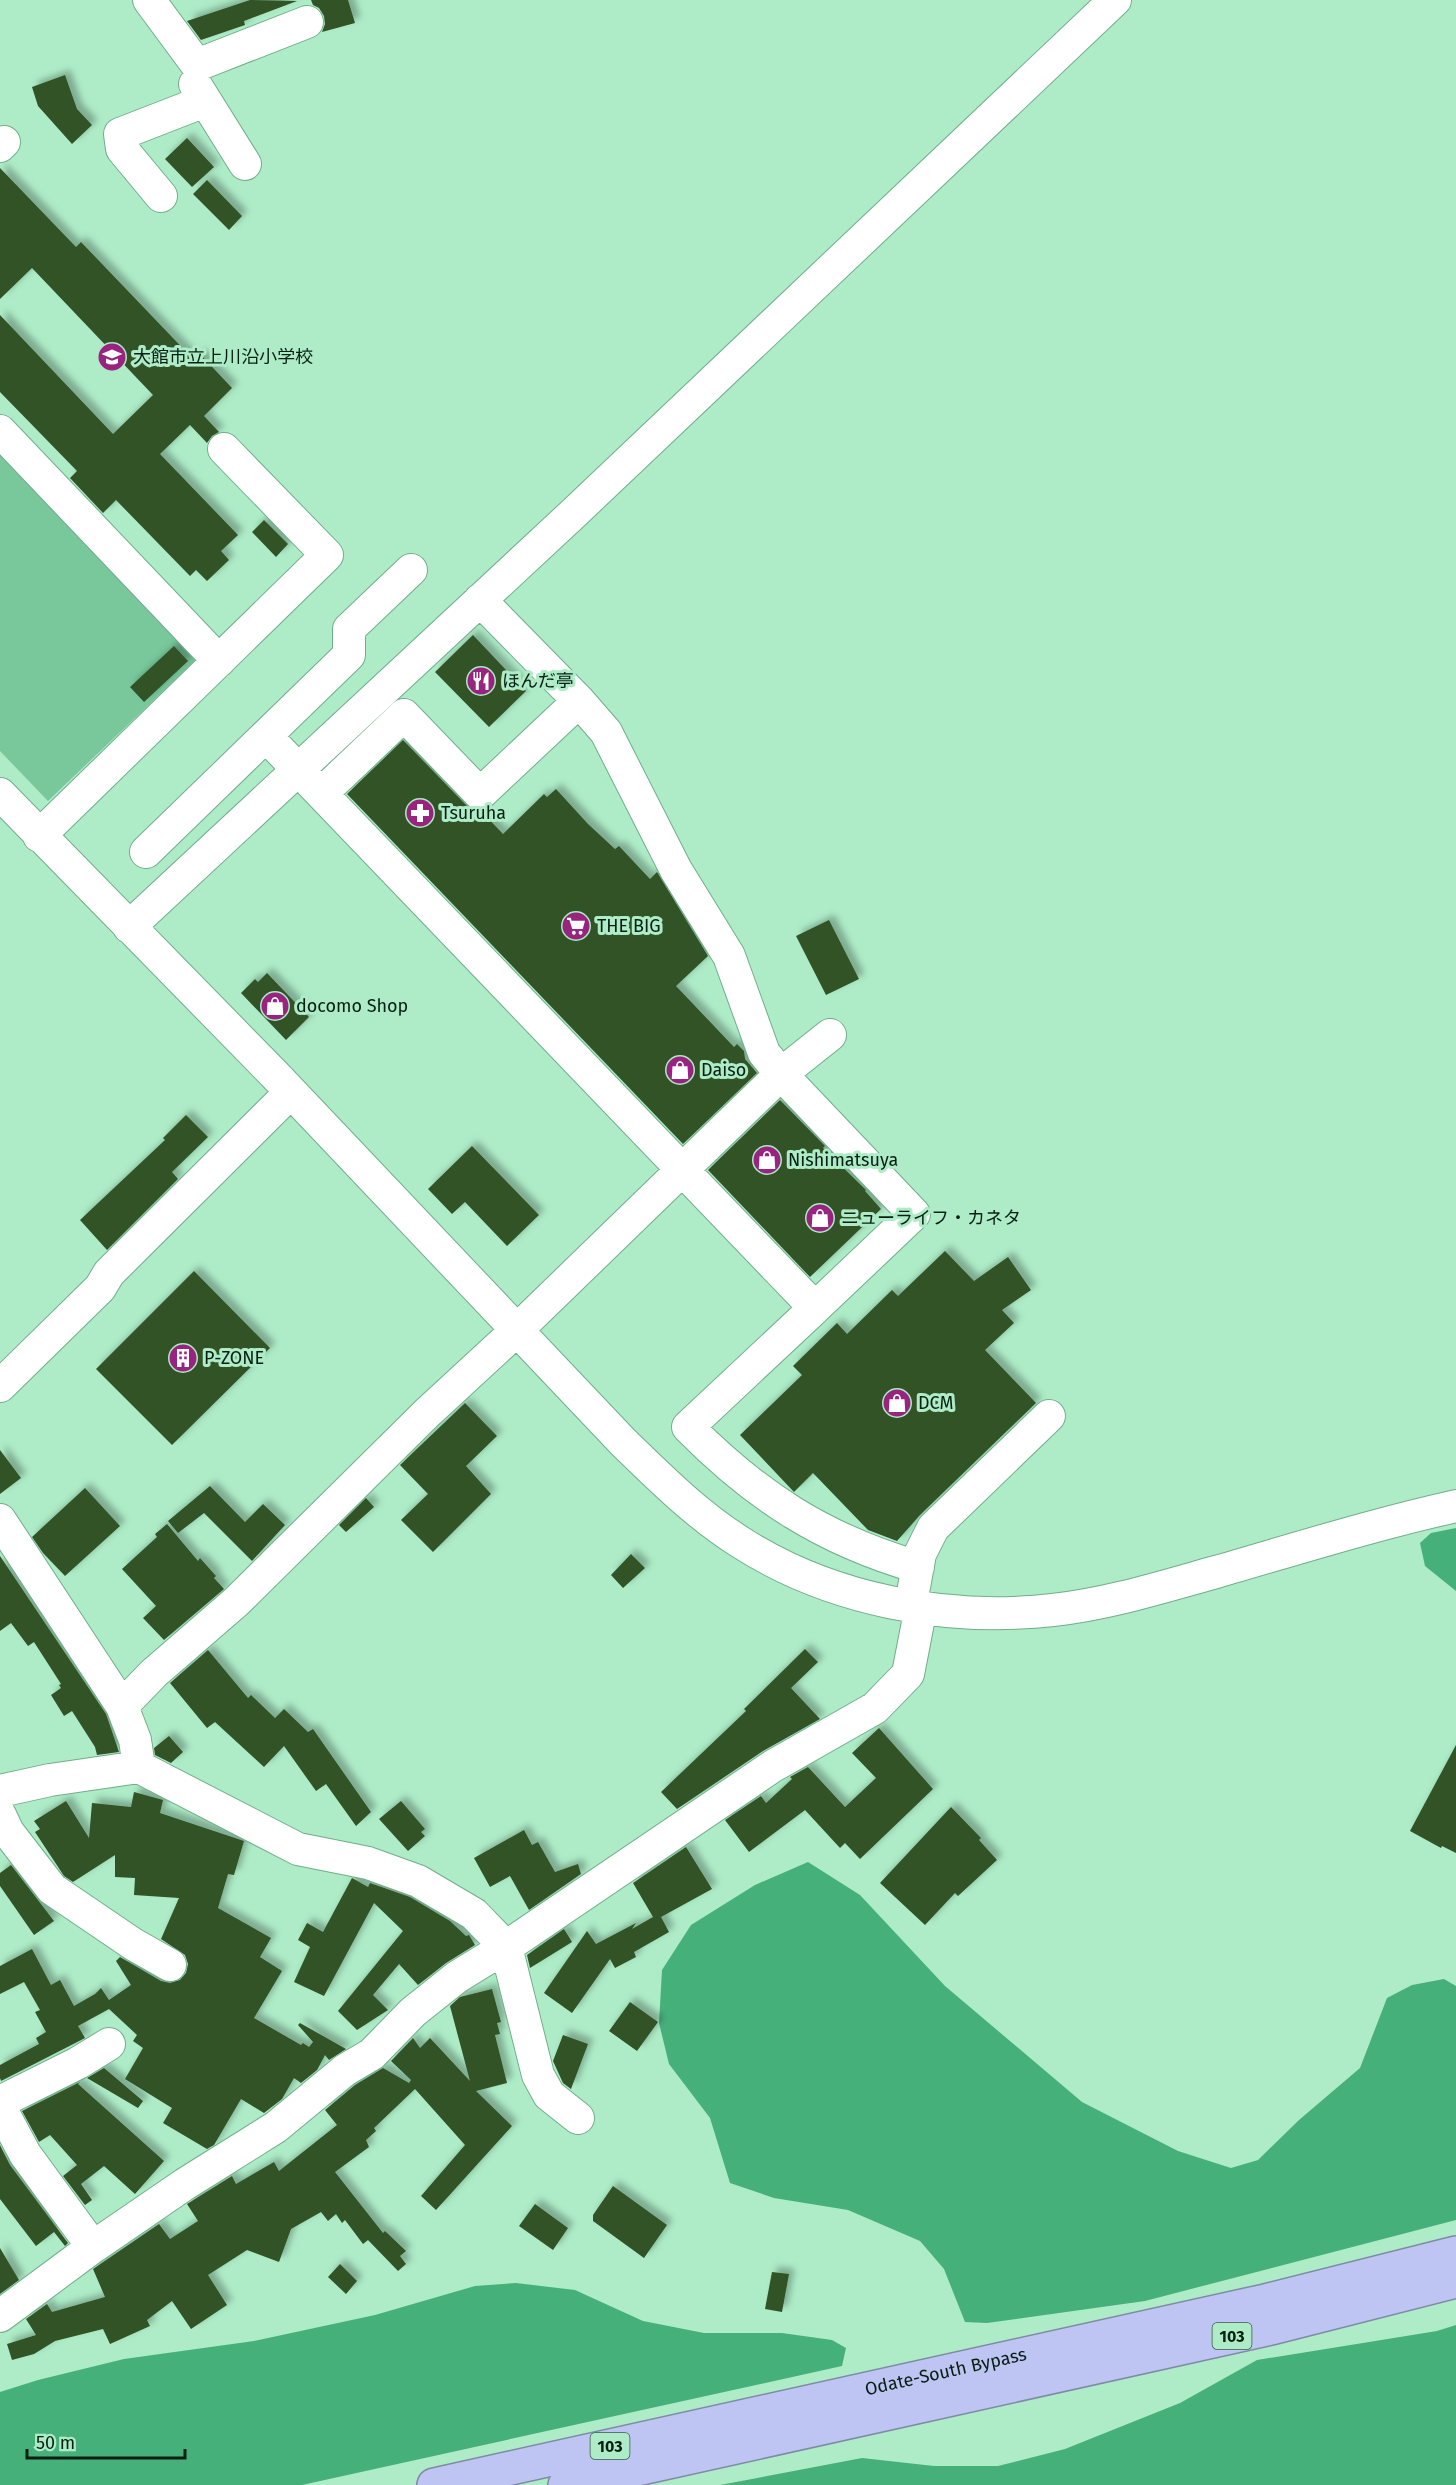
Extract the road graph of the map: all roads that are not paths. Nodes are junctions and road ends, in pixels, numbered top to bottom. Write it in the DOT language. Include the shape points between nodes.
graph roads {
  1 [pos="148,0"];
  2 [pos="1115,0"];
  3 [pos="308,22"];
  4 [pos="196,65"];
  5 [pos="205,101"];
  6 [pos="245,164"];
  7 [pos="161,196"];
  8 [pos="0,431"];
  9 [pos="224,449"];
  10 [pos="411,570"];
  11 [pos="480,600"];
  12 [pos="219,661"];
  13 [pos="584,707"];
  14 [pos="266,736"];
  15 [pos="299,770"];
  16 [pos="322,793"];
  17 [pos="0,794"];
  18 [pos="39,836"];
  19 [pos="146,852"];
  20 [pos="129,927"];
  21 [pos="830,1035"];
  22 [pos="781,1074"];
  23 [pos="291,1092"];
  24 [pos="682,1170"];
  25 [pos="815,1308"];
  26 [pos="517,1329"];
  27 [pos="0,1386"];
  28 [pos="1049,1416"];
  29 [pos="1456,1506"];
  30 [pos="0,1521"];
  31 [pos="918,1567"];
  32 [pos="916,1606"];
  33 [pos="122,1706"];
  34 [pos="139,1767"];
  35 [pos="0,1791"];
  36 [pos="0,1815"];
  37 [pos="506,1947"];
  38 [pos="170,1965"];
  39 [pos="110,2044"];
  40 [pos="0,2102"];
  41 [pos="0,2107"];
  42 [pos="578,2118"];
  43 [pos="93,2247"];
  44 [pos="1448,2269"];
  45 [pos="0,2316"];
  46 [pos="789,2421"];
  47 [pos="434,2485"];
  48 [pos="565,2485"];
  1 -- 4 [label="street"];
  2 -- 11 [label="street"];
  3 -- 4 [label="street"];
  4 -- 5 [label="street" via="195,86"];
  5 -- 6 [label="street"];
  5 -- 7 [label="street" via="120,134 122,149"];
  8 -- 12 [label="street"];
  9 -- 12 [label="street" via="327,555"];
  10 -- 14 [label="street" via="349,629 350,655"];
  11 -- 13 [label="street"];
  11 -- 15 [label="street"];
  12 -- 18 [label="street"];
  13 -- 16 [label="street" via="480,794 404,715"];
  13 -- 22 [label="street" via="606,732 676,870 729,956 764,1053"];
  14 -- 15 [label="street"];
  14 -- 19 [label="street"];
  15 -- 16 [label="street"];
  15 -- 20 [label="street"];
  16 -- 24 [label="street"];
  17 -- 18 [label="street"];
  18 -- 20 [label="street"];
  20 -- 23 [label="street"];
  21 -- 22 [label="street"];
  22 -- 24 [label="street"];
  22 -- 25 [label="street" via="914,1214"];
  23 -- 26 [label="street"];
  23 -- 27 [label="street"];
  24 -- 25 [label="street"];
  24 -- 26 [label="street"];
  25 -- 31 [label="street" via="688,1427 751,1485 793,1514 845,1541"];
  26 -- 32 [label="street" via="660,1478 730,1535 795,1571 853,1592"];
  26 -- 33 [label="street" via="236,1602"];
  28 -- 31 [label="street" via="933,1528 925,1540"];
  29 -- 32 [label="street" via="1085,1605 1017,1613"];
  30 -- 33 [label="street"];
  31 -- 32 [label="street"];
  32 -- 37 [label="street" via="908,1674 875,1708 772,1766"];
  33 -- 34 [label="street" via="135,1740"];
  34 -- 35 [label="street"];
  34 -- 37 [label="street" via="298,1849 368,1863 418,1881 474,1914"];
  36 -- 38 [label="street" via="8,1832 52,1889"];
  37 -- 42 [label="street" via="538,2075 549,2095"];
  37 -- 43 [label="street" via="457,1977 413,2012 372,2054 345,2070 276,2127"];
  39 -- 40 [label="street"];
  41 -- 43 [label="street" via="25,2154"];
  43 -- 45 [label="street"];
  44 -- 46 [label="highway, Odate-South Bypass / 103" via="1264,2301 1023,2369"];
  46 -- 47 [label="highway, Odate-South Bypass / 103"];
  46 -- 48 [label="highway, Odate-South Bypass / 103"];
}
